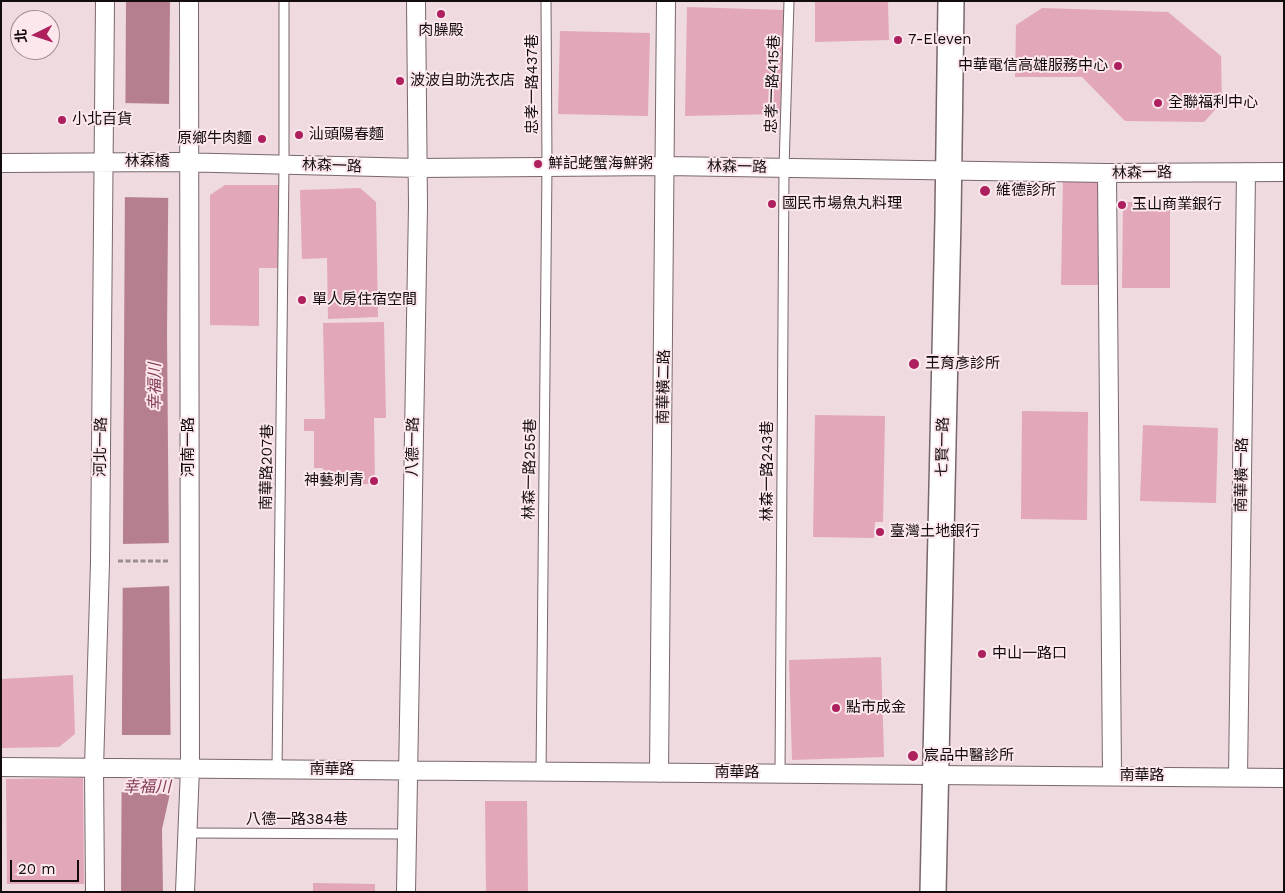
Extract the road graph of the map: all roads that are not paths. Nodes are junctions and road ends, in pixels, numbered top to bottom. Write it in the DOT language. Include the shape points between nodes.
graph roads {
  1 [pos="105,1"];
  2 [pos="189,1"];
  3 [pos="284,1"];
  4 [pos="416,1"];
  5 [pos="546,1"];
  6 [pos="666,1"];
  7 [pos="789,1"];
  8 [pos="951,1"];
  9 [pos="104,161"];
  10 [pos="190,162"];
  11 [pos="1,163"];
  12 [pos="284,164"];
  13 [pos="547,166"];
  14 [pos="666,166"];
  15 [pos="418,168"];
  16 [pos="784,168"];
  17 [pos="949,171"];
  18 [pos="1246,172"];
  19 [pos="1284,172"];
  20 [pos="1107,174"];
  21 [pos="1,767"];
  22 [pos="94,768"];
  23 [pos="190,768"];
  24 [pos="277,770"];
  25 [pos="407,770"];
  26 [pos="541,772"];
  27 [pos="659,773"];
  28 [pos="780,773"];
  29 [pos="936,774"];
  30 [pos="1112,776"];
  31 [pos="1238,777"];
  32 [pos="1284,778"];
  33 [pos="187,833"];
  34 [pos="406,834"];
  35 [pos="95,892"];
  36 [pos="185,892"];
  37 [pos="406,892"];
  38 [pos="933,892"];
  1 -- 9 [label="street, 河北一路"];
  2 -- 10 [label="street, 河南一路"];
  3 -- 12 [label="lane, 南華路207巷"];
  4 -- 15 [label="street, 八德一路"];
  5 -- 13 [label="lane, 忠孝一路437巷"];
  6 -- 14 [label="street, 南華橫二路"];
  7 -- 16 [label="lane, 忠孝一路415巷"];
  8 -- 17 [label="street, 七賢一路"];
  9 -- 10 [label="street, 林森橋"];
  9 -- 11 [label="street"];
  9 -- 22 [label="street, 河北一路" via="100,562"];
  10 -- 12 [label="street, 林森一路"];
  10 -- 23 [label="street, 河南一路"];
  12 -- 15 [label="street, 林森一路"];
  12 -- 24 [label="lane, 南華路207巷"];
  13 -- 14 [label="street, 林森一路"];
  13 -- 15 [label="street, 林森一路"];
  13 -- 26 [label="lane, 林森一路255巷"];
  14 -- 16 [label="street, 林森一路"];
  14 -- 27 [label="street, 南華橫二路"];
  15 -- 25 [label="street, 八德一路"];
  16 -- 17 [label="street, 林森一路"];
  16 -- 28 [label="lane, 林森一路243巷"];
  17 -- 20 [label="street, 林森一路"];
  17 -- 29 [label="street, 七賢一路"];
  18 -- 19 [label="street, 林森一路"];
  18 -- 20 [label="street, 林森一路"];
  18 -- 31 [label="street, 南華橫一路"];
  20 -- 30 [label="street"];
  21 -- 22 [label="street"];
  22 -- 23 [label="street, 南華路"];
  22 -- 35 [label="street, 河北一路"];
  23 -- 24 [label="street, 南華路"];
  23 -- 33 [label="street, 河南一路"];
  24 -- 25 [label="street, 南華路"];
  25 -- 26 [label="street, 南華路"];
  25 -- 34 [label="street, 八德一路"];
  26 -- 27 [label="street, 南華路"];
  27 -- 28 [label="street, 南華路"];
  28 -- 29 [label="street, 南華路"];
  29 -- 30 [label="street, 南華路"];
  29 -- 38 [label="street, 七賢一路"];
  30 -- 31 [label="street, 南華路"];
  31 -- 32 [label="street, 南華路"];
  33 -- 34 [label="lane, 八德一路384巷"];
  33 -- 36 [label="street, 河南一路"];
  34 -- 37 [label="street, 八德一路"];
}
